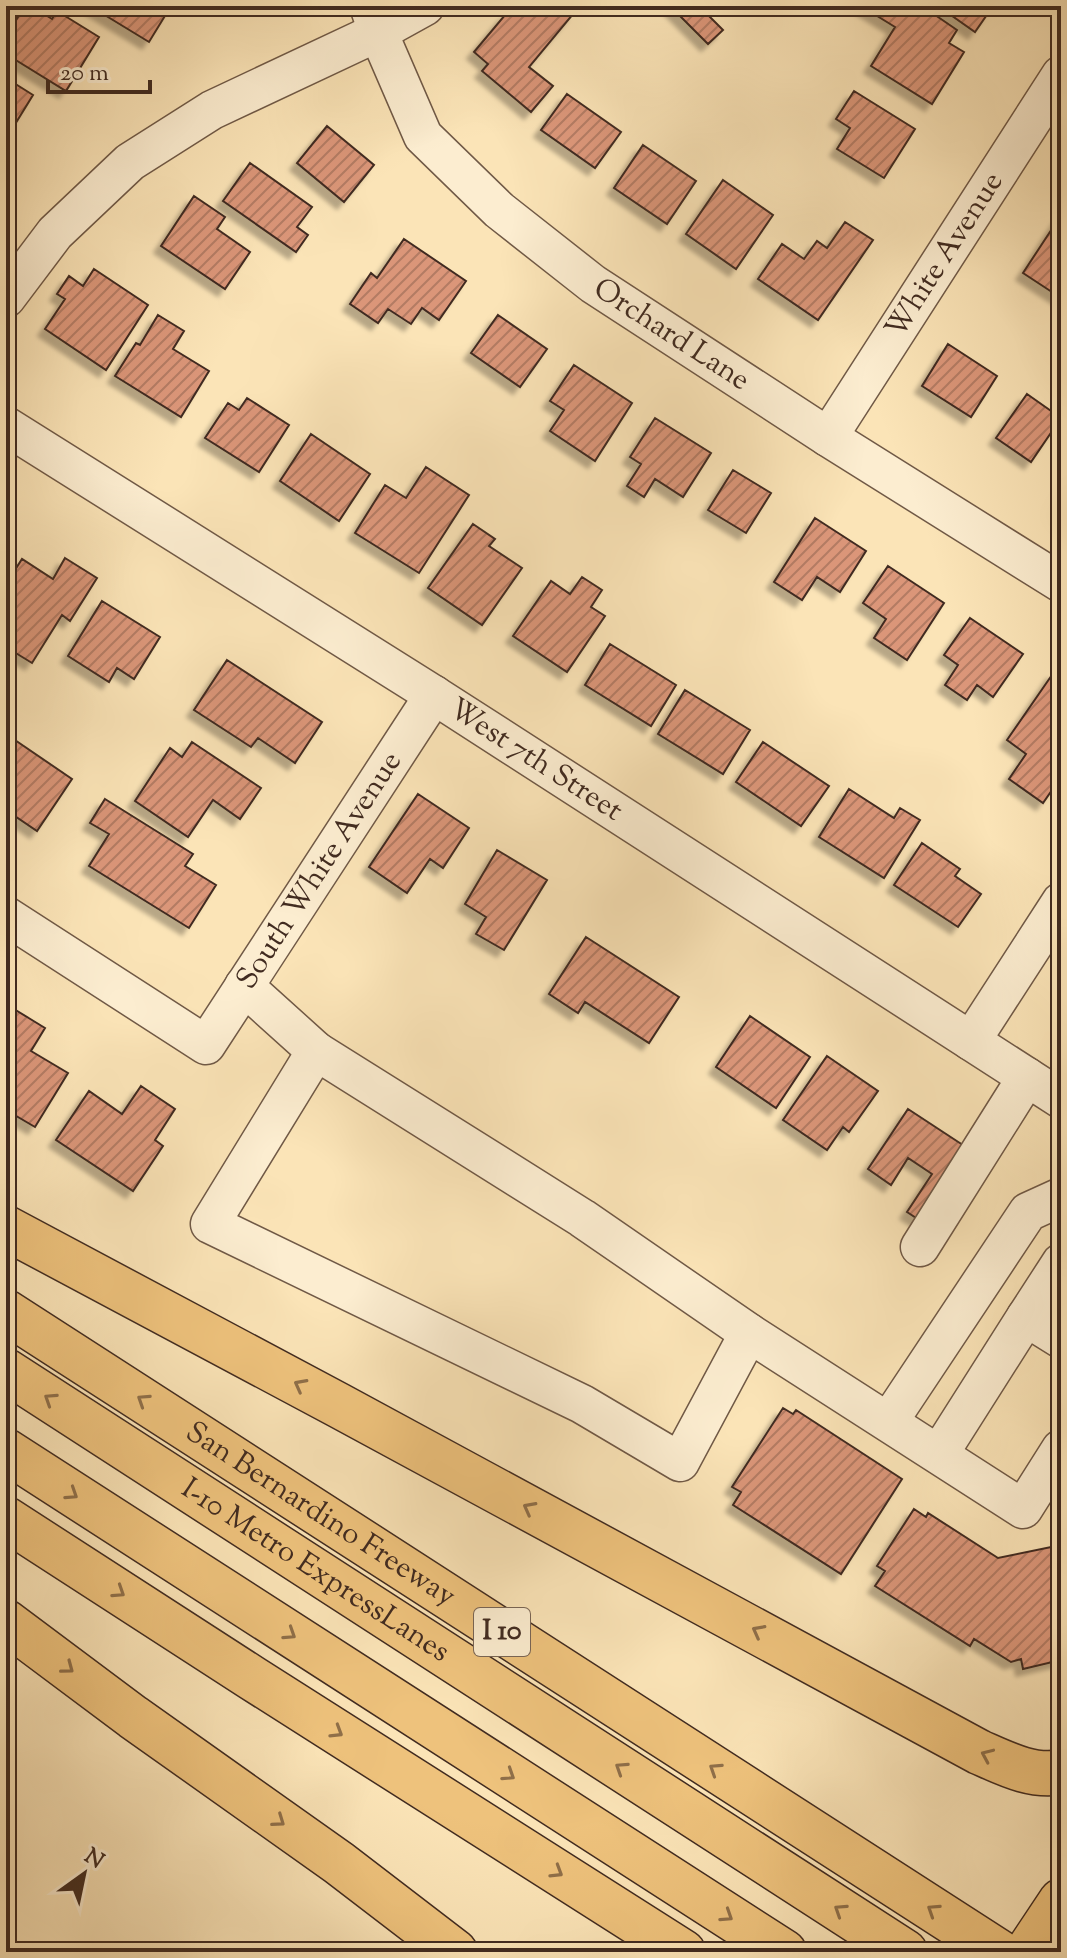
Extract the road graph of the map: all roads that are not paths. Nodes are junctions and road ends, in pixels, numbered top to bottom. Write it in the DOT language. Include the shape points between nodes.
graph roads {
  1 [pos="425,6"];
  2 [pos="373,19"];
  3 [pos="1061,75"];
  4 [pos="6,298"];
  5 [pos="6,426"];
  6 [pos="828,437"];
  7 [pos="1061,583"];
  8 [pos="434,695"];
  9 [pos="1061,902"];
  10 [pos="6,916"];
  11 [pos="244,986"];
  12 [pos="971,1041"];
  13 [pos="316,1051"];
  14 [pos="1027,1077"];
  15 [pos="1061,1099"];
  16 [pos="1061,1197"];
  17 [pos="6,1228"];
  18 [pos="920,1247"];
  19 [pos="1061,1263"];
  20 [pos="6,1312"];
  21 [pos="1026,1317"];
  22 [pos="749,1333"];
  23 [pos="1061,1339"];
  24 [pos="6,1371"];
  25 [pos="889,1421"];
  26 [pos="1061,1449"];
  27 [pos="6,1451"];
  28 [pos="939,1454"];
  29 [pos="6,1519"];
  30 [pos="6,1622"];
  31 [pos="1061,1772"];
  32 [pos="1061,1901"];
  33 [pos="455,1952"];
  34 [pos="683,1952"];
  35 [pos="784,1952"];
  36 [pos="905,1952"];
  37 [pos="999,1952"];
  38 [pos="1027,1952"];
  1 -- 2 [label="street"];
  2 -- 4 [label="street" via="130,162 55,233"];
  2 -- 6 [label="street, Orchard Lane" via="423,136 499,210 593,284"];
  3 -- 6 [label="street, White Avenue"];
  5 -- 8 [label="street, West 7th Street"];
  6 -- 7 [label="street, Orchard Lane"];
  8 -- 11 [label="street, South White Avenue"];
  8 -- 12 [label="street, West 7th Street"];
  9 -- 12 [label="street"];
  10 -- 11 [label="street, South White Avenue" via="206,1045"];
  11 -- 13 [label="street"];
  12 -- 14 [label="street, West 7th Street"];
  13 -- 22 [label="street" via="582,1218"];
  13 -- 22 [label="street" via="210,1224 582,1404 680,1462"];
  14 -- 15 [label="street, West 7th Street"];
  14 -- 18 [label="street"];
  16 -- 25 [label="street" via="1028,1212"];
  31 -- 17 [label="main road, one-way" via="1018,1769 979,1752"];
  19 -- 21 [label="street"];
  37 -- 20 [label="main road, San Bernardino Freeway / I 10, one-way"];
  21 -- 23 [label="street"];
  21 -- 28 [label="street"];
  22 -- 25 [label="street"];
  36 -- 24 [label="main road, I-10 Metro ExpressLanes, one-way"];
  25 -- 28 [label="street"];
  26 -- 28 [label="street" via="1023,1509"];
  27 -- 35 [label="main road, one-way"];
  29 -- 34 [label="main road, one-way"];
  30 -- 33 [label="main road, one-way"];
  32 -- 38 [label="main road"];
}
